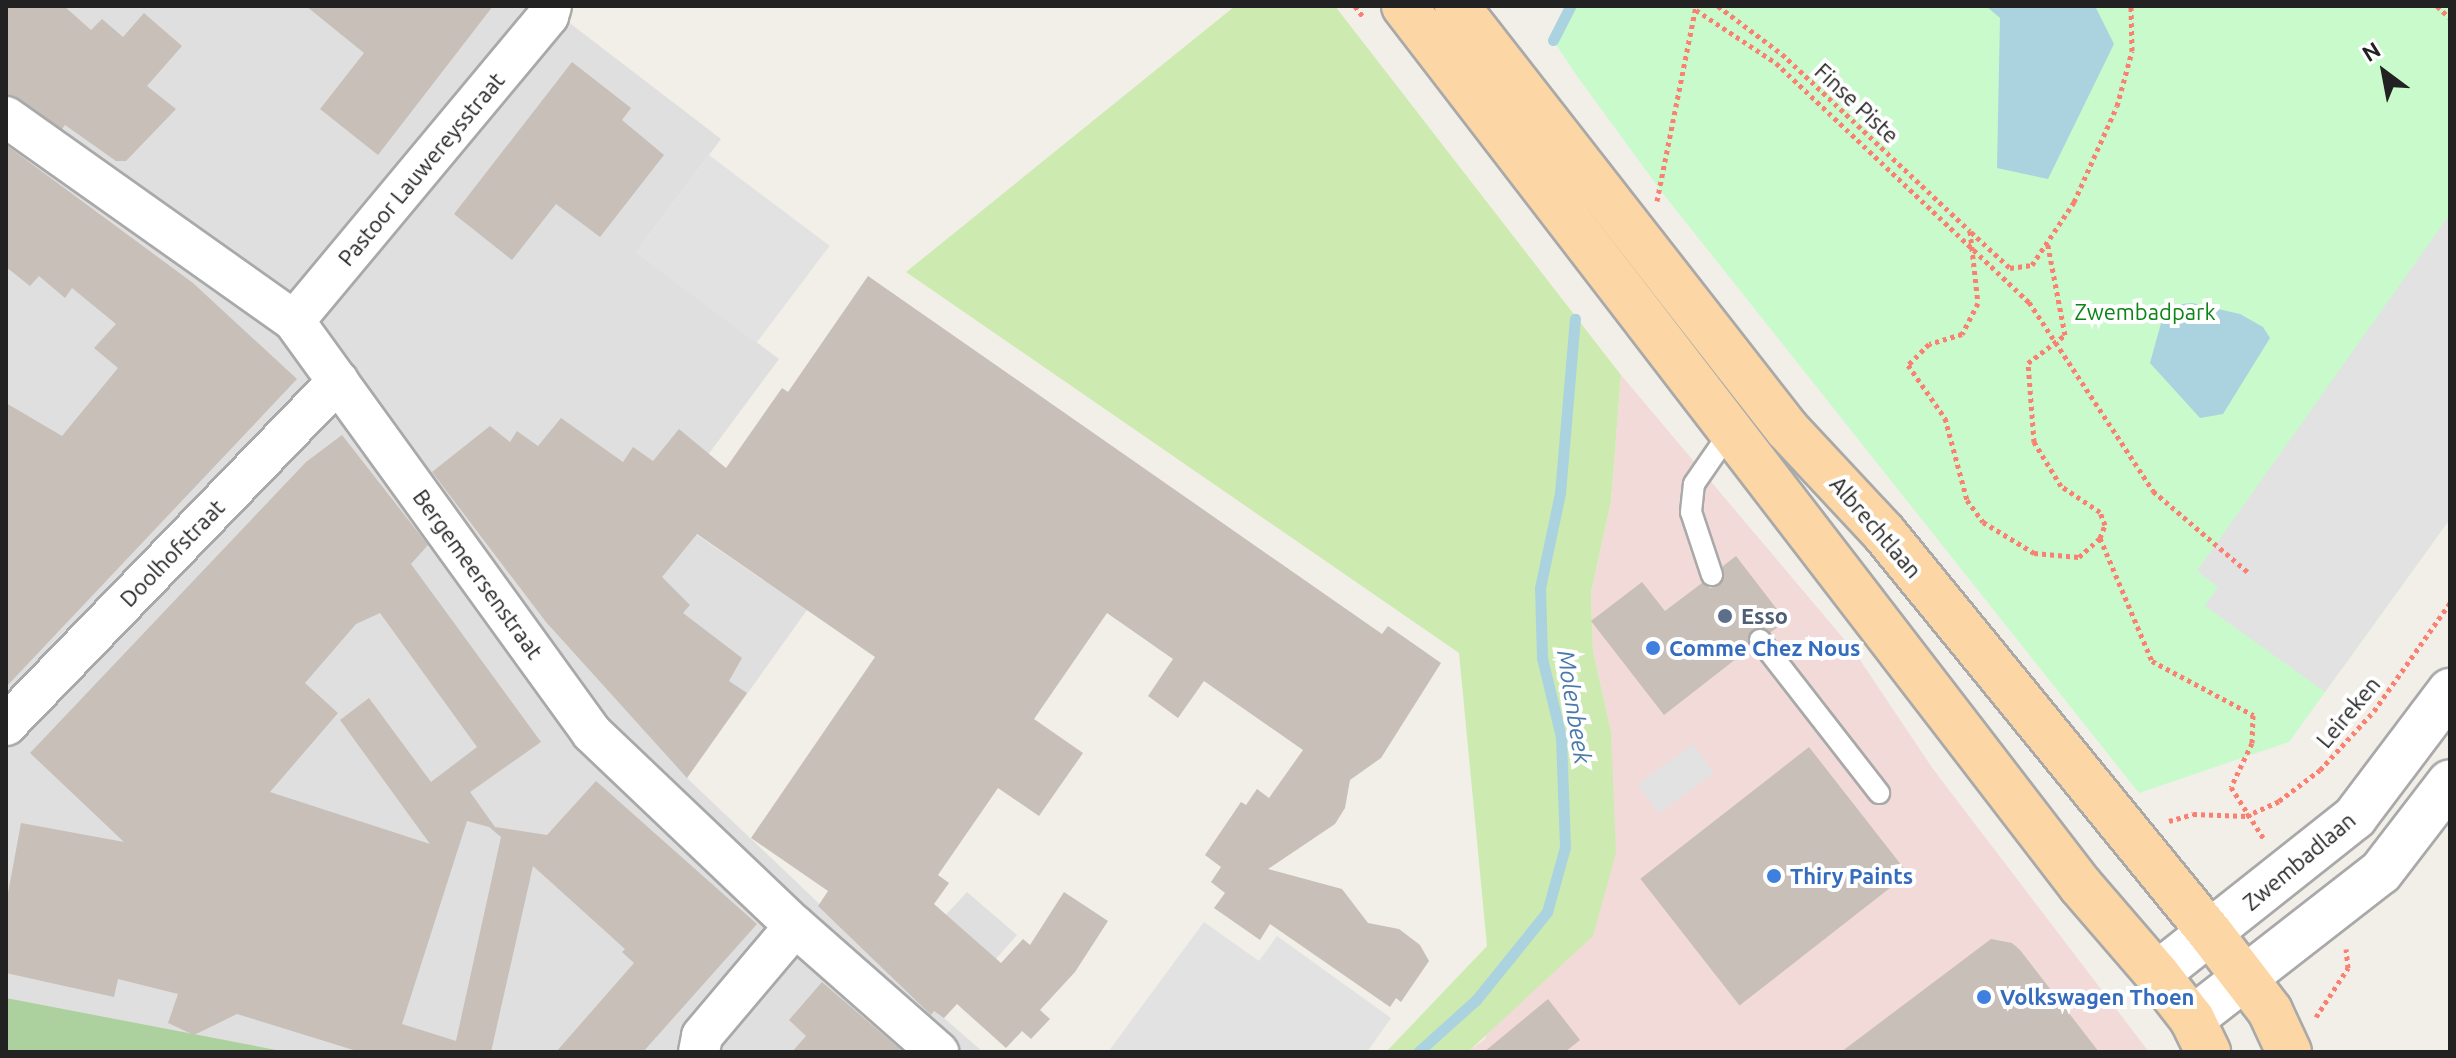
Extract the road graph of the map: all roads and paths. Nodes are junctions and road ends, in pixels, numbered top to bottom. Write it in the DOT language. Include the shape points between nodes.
graph roads {
  1 [pos="1404,6"];
  2 [pos="1457,6"];
  3 [pos="1718,6"];
  4 [pos="2131,6"];
  5 [pos="2437,6"];
  6 [pos="1696,8"];
  7 [pos="550,11"];
  8 [pos="2450,18"];
  9 [pos="6,117"];
  10 [pos="1970,231"];
  11 [pos="2047,241"];
  12 [pos="1643,245"];
  13 [pos="1971,247"];
  14 [pos="294,321"];
  15 [pos="2054,343"];
  16 [pos="338,381"];
  17 [pos="1732,429"];
  18 [pos="2100,538"];
  19 [pos="2249,573"];
  20 [pos="1712,575"];
  21 [pos="2450,603"];
  22 [pos="1760,640"];
  23 [pos="2442,718"];
  24 [pos="6,725"];
  25 [pos="2450,782"];
  26 [pos="1879,793"];
  27 [pos="795,926"];
  28 [pos="2211,934"];
  29 [pos="2348,968"];
  30 [pos="2157,974"];
  31 [pos="2245,980"];
  32 [pos="2200,1036"];
  33 [pos="699,1052"];
  34 [pos="938,1052"];
  35 [pos="2288,1052"];
  1 -- 17 [label="main road"];
  2 -- 12 [label="main road, Albrechtlaan"];
  3 -- 10 [label="path, Finse Piste" via="1782,54"];
  4 -- 11 [label="path, Finse Piste" via="2132,51 2117,106 2074,202"];
  5 -- 8 [label="path"];
  6 -- 12 [label="path" via="1661,191"];
  6 -- 13 [label="path" via="1776,63"];
  7 -- 14 [label="street, Pastoor Lauwereysstraat"];
  9 -- 14 [label="street, Bergemeersenstraat"];
  10 -- 11 [label="path, Finse Piste" via="2010,268 2032,265"];
  10 -- 13 [label="path"];
  11 -- 15 [label="path" via="2065,335"];
  12 -- 28 [label="main road, Albrechtlaan" via="1787,429 1884,533"];
  13 -- 15 [label="path" via="2029,302"];
  13 -- 18 [label="path" via="1978,303 1962,334 1929,344 1908,365 1945,418 1967,500 1983,522 2034,553 2079,557"];
  14 -- 16 [label="street, Bergemeersenstraat"];
  15 -- 18 [label="path" via="2028,363 2034,442 2061,486 2100,512 2105,525"];
  15 -- 19 [label="path" via="2153,491"];
  16 -- 24 [label="street, Doolhofstraat"];
  16 -- 27 [label="street, Bergemeersenstraat" via="592,733"];
  17 -- 20 [label="lane" via="1694,484 1691,512"];
  17 -- 30 [label="main road" via="2081,886"];
  18 -- 21 [label="path, Leireken" via="2152,661 2253,715 2252,743 2231,787 2246,816 2279,801 2320,770 2374,711"];
  22 -- 26 [label="lane"];
  23 -- 28 [label="street, Zwembadlaan" via="2355,817"];
  25 -- 31 [label="street" via="2381,872"];
  27 -- 33 [label="street" via="702,1036"];
  27 -- 34 [label="street, Bergemeersenstraat"];
  28 -- 30 [label="street, Zwembadlaan"];
  28 -- 31 [label="main road, Albrechtlaan"];
  29 -- 35 [label="path"];
  30 -- 32 [label="main road"];
  31 -- 32 [label="street"];
  31 -- 35 [label="main road, Albrechtlaan" via="2270,1011"];
}
